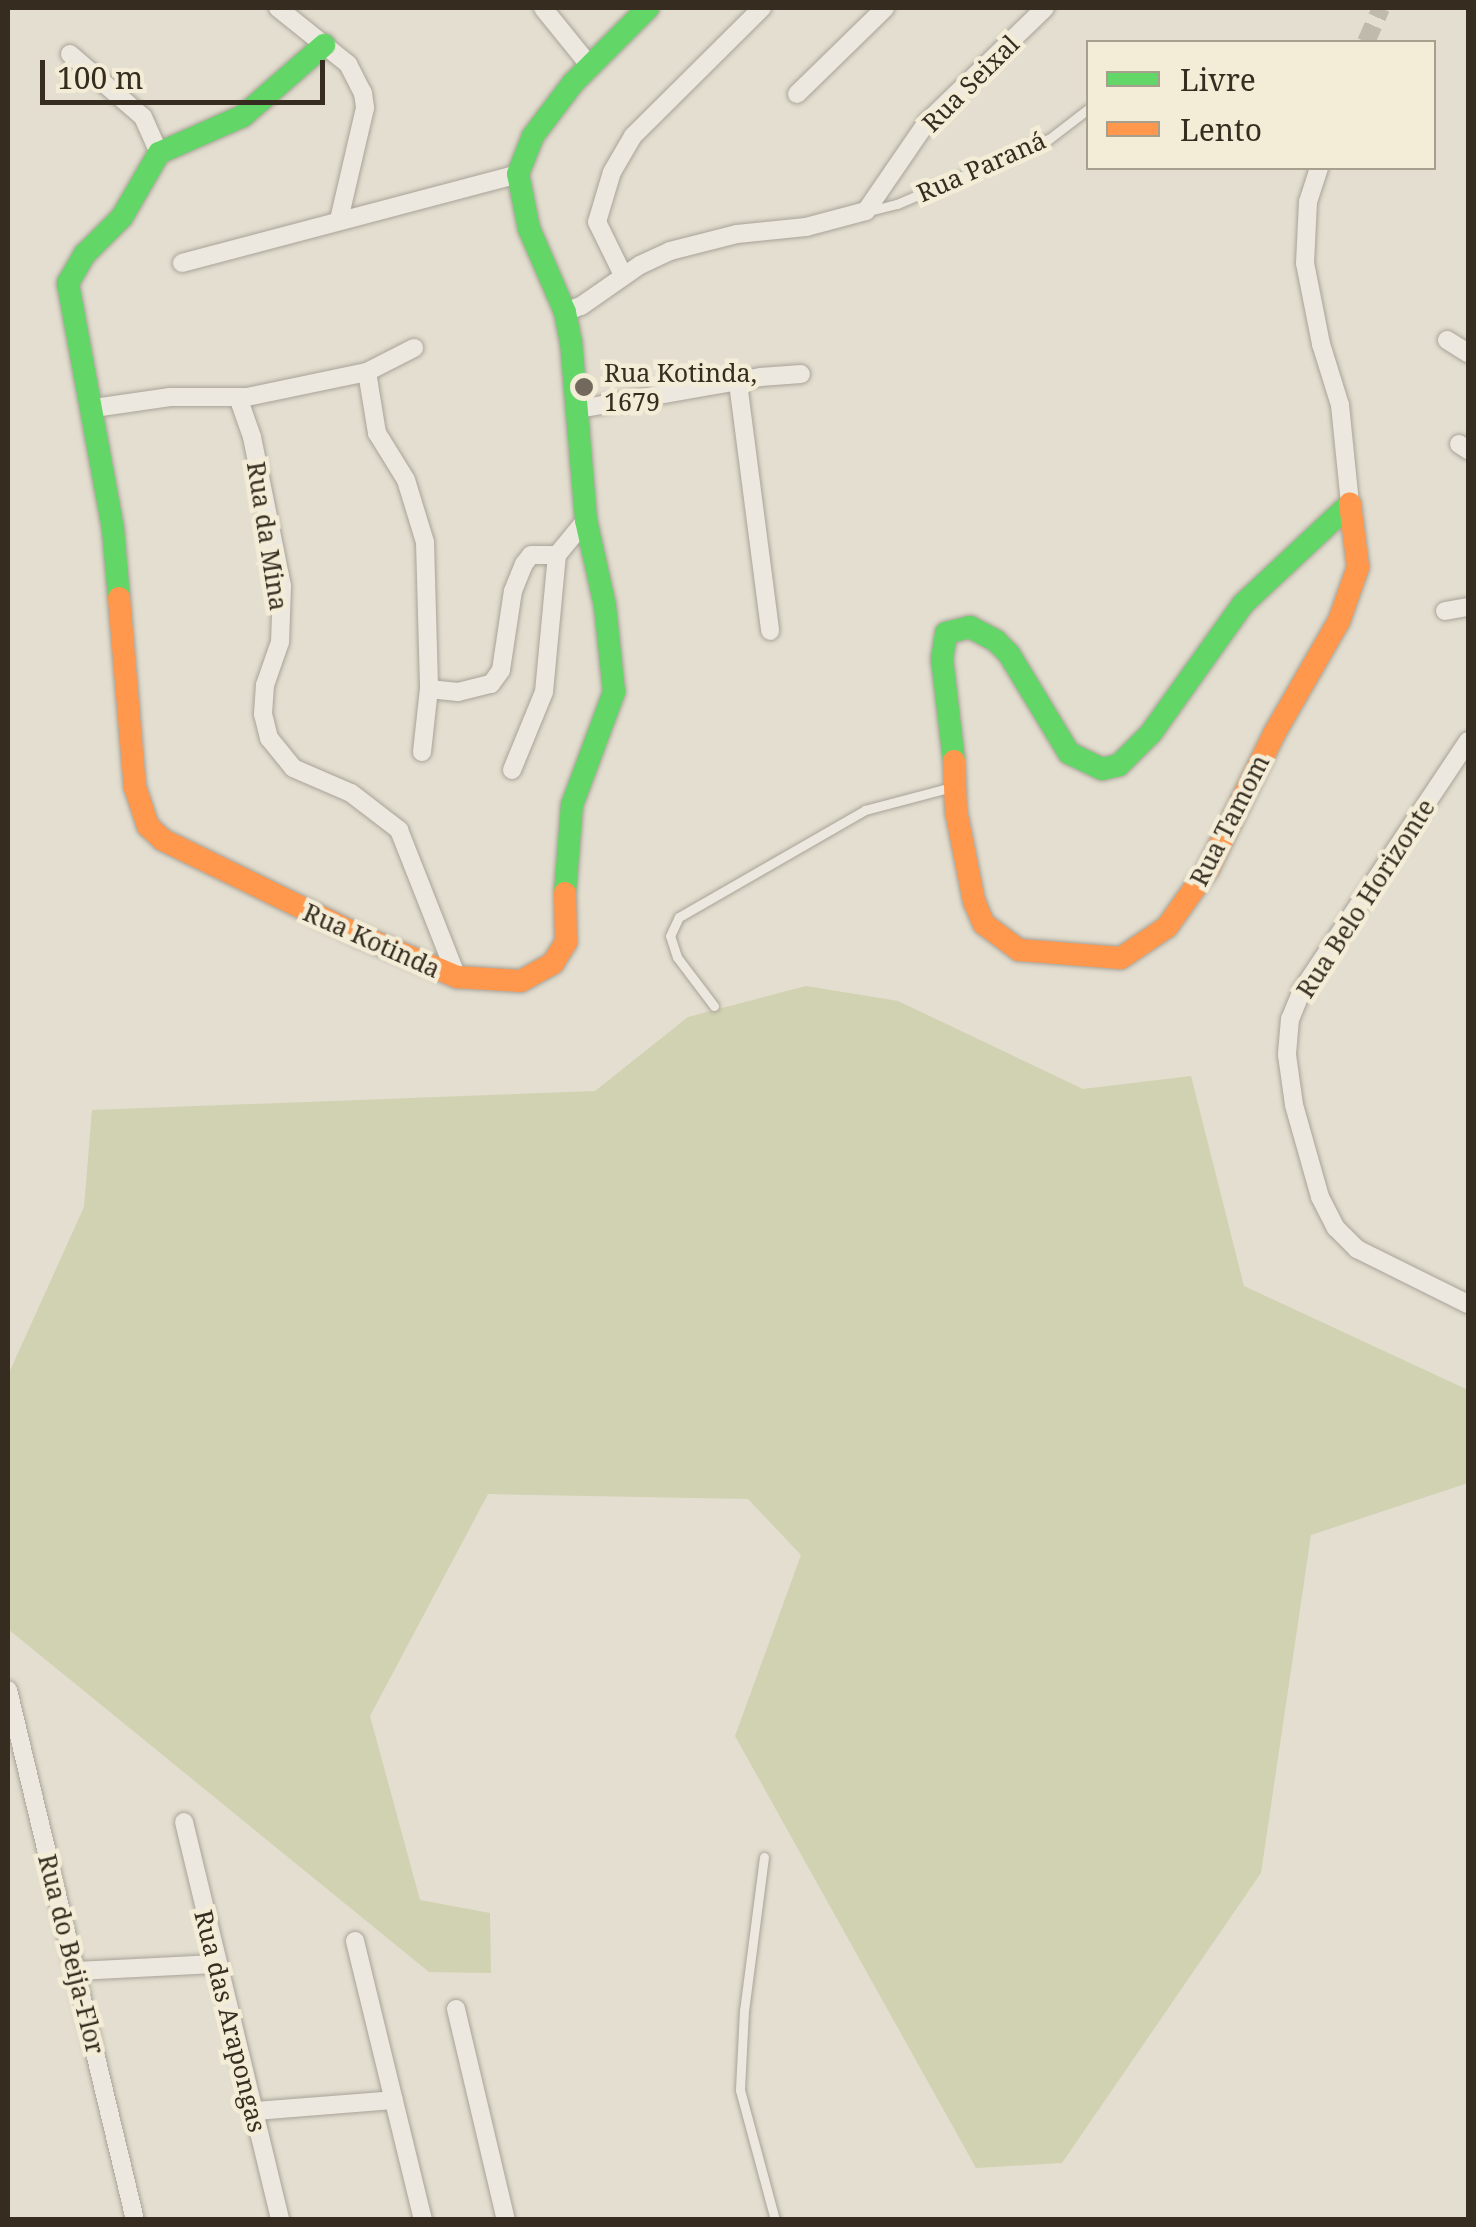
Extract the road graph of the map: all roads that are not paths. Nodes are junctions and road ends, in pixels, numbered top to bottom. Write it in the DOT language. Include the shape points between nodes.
graph roads {
  1 [pos="278,8"];
  2 [pos="542,8"];
  3 [pos="648,8"];
  4 [pos="762,8"];
  5 [pos="886,8"];
  6 [pos="1045,8"];
  7 [pos="324,45"];
  8 [pos="70,54"];
  9 [pos="590,66"];
  10 [pos="797,94"];
  11 [pos="1086,110"];
  12 [pos="159,154"];
  13 [pos="1318,170"];
  14 [pos="518,174"];
  15 [pos="866,211"];
  16 [pos="339,220"];
  17 [pos="182,263"];
  18 [pos="624,276"];
  19 [pos="565,312"];
  20 [pos="1447,340"];
  21 [pos="414,348"];
  22 [pos="1468,353"];
  23 [pos="367,372"];
  24 [pos="801,374"];
  25 [pos="738,382"];
  26 [pos="238,397"];
  27 [pos="94,408"];
  28 [pos="579,410"];
  29 [pos="1350,504"];
  30 [pos="586,520"];
  31 [pos="558,555"];
  32 [pos="1468,607"];
  33 [pos="1445,612"];
  34 [pos="770,630"];
  35 [pos="429,689"];
  36 [pos="1468,741"];
  37 [pos="422,752"];
  38 [pos="512,770"];
  39 [pos="955,786"];
  40 [pos="457,978"];
  41 [pos="714,1006"];
  42 [pos="1468,1304"];
  43 [pos="8,1690"];
  44 [pos="184,1822"];
  45 [pos="764,1857"];
  46 [pos="356,1941"];
  47 [pos="216,1964"];
  48 [pos="76,1971"];
  49 [pos="456,2009"];
  50 [pos="394,2100"];
  51 [pos="255,2112"];
  52 [pos="134,2220"];
  53 [pos="280,2220"];
  54 [pos="423,2220"];
  55 [pos="506,2220"];
  56 [pos="775,2220"];
  1 -- 7 [label="street"];
  2 -- 9 [label="street"];
  3 -- 9 [label="street"];
  4 -- 18 [label="street" via="633,136 612,172 596,222"];
  5 -- 10 [label="street"];
  6 -- 15 [label="street, Rua Seixal" via="927,122"];
  7 -- 12 [label="street" via="244,116"];
  7 -- 16 [label="street" via="348,64 365,108"];
  8 -- 12 [label="street" via="143,116"];
  9 -- 14 [label="street" via="533,136"];
  11 -- 15 [label="lane, Rua Paraná" via="1049,138"];
  12 -- 27 [label="street, Rua Kotinda" via="122,217 85,254 68,283"];
  13 -- 29 [label="street, Rua Tamom" via="1308,202 1305,263 1340,404"];
  14 -- 16 [label="street"];
  14 -- 19 [label="street, Rua Kotinda" via="540,260"];
  15 -- 18 [label="street" via="670,251"];
  16 -- 17 [label="street"];
  18 -- 19 [label="street"];
  19 -- 28 [label="street, Rua Kotinda"];
  20 -- 22 [label="street"];
  21 -- 23 [label="street"];
  23 -- 26 [label="street"];
  23 -- 35 [label="street" via="376,434 406,480 424,542"];
  24 -- 25 [label="street"];
  25 -- 28 [label="street"];
  25 -- 34 [label="street"];
  26 -- 27 [label="street" via="170,397"];
  26 -- 40 [label="street, Rua da Mina" via="282,586 280,642 263,714 269,738 293,768 350,792 399,830"];
  27 -- 40 [label="street, Rua Kotinda" via="122,607 131,766 148,826 163,840 358,936"];
  28 -- 30 [label="street, Rua Kotinda"];
  29 -- 39 [label="street, Rua Tamom" via="1244,604 1151,734 1119,765 1084,764 1069,753 996,641 970,627 946,634 942,659"];
  29 -- 39 [label="street, Rua Tamom" via="1358,567 1330,639 1208,869 1167,926 1141,949 1088,959 1019,950 997,938 974,901"];
  30 -- 31 [label="street"];
  30 -- 40 [label="street, Rua Kotinda" via="614,692 572,805 566,942 554,963 533,978"];
  31 -- 35 [label="street" via="531,555 516,577 502,670 490,684 458,692"];
  31 -- 38 [label="street" via="544,692"];
  32 -- 33 [label="street"];
  35 -- 37 [label="street"];
  36 -- 42 [label="street, Rua Belo Horizonte" via="1302,990 1290,1019 1287,1055 1304,1142 1336,1228 1358,1248"];
  39 -- 41 [label="lane" via="865,810 680,917 670,936 676,957"];
  43 -- 48 [label="street, Rua do Beija-Flor"];
  44 -- 47 [label="street, Rua das Arapongas"];
  45 -- 56 [label="lane" via="739,2060 747,2125"];
  46 -- 50 [label="street"];
  47 -- 48 [label="street"];
  47 -- 51 [label="street, Rua das Arapongas"];
  48 -- 52 [label="street, Rua do Beija-Flor"];
  49 -- 55 [label="street"];
  50 -- 51 [label="street"];
  50 -- 54 [label="street"];
  51 -- 53 [label="street, Rua das Arapongas"];
}
